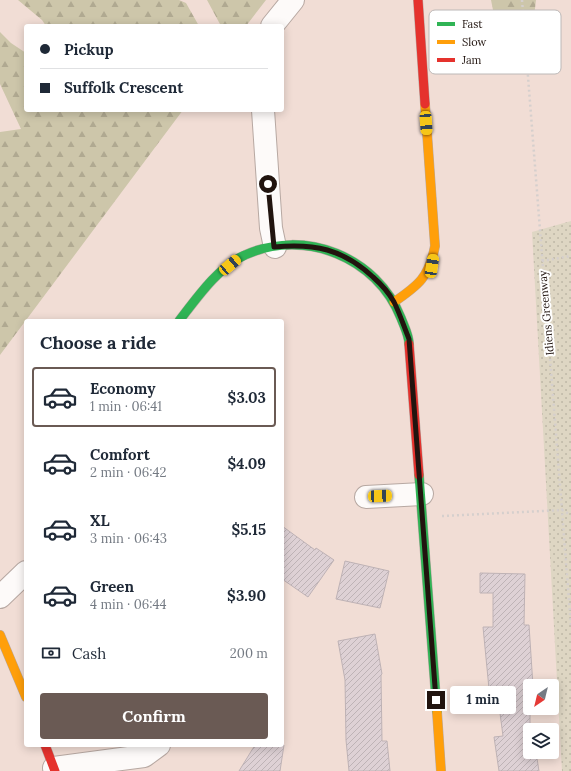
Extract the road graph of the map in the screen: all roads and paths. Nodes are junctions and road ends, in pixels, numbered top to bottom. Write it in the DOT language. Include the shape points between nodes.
graph roads {
  1 [pos="293,0"];
  2 [pos="418,0"];
  3 [pos="522,0"];
  4 [pos="523,10"];
  5 [pos="274,24"];
  6 [pos="528,74"];
  7 [pos="263,112"];
  8 [pos="274,247"];
  9 [pos="571,256"];
  10 [pos="542,261"];
  11 [pos="394,302"];
  12 [pos="181,319"];
  13 [pos="422,494"];
  14 [pos="366,497"];
  15 [pos="562,510"];
  16 [pos="571,515"];
  17 [pos="423,517"];
  18 [pos="24,574"];
  19 [pos="0,597"];
  20 [pos="571,626"];
  21 [pos="0,635"];
  22 [pos="24,691"];
  23 [pos="46,747"];
  24 [pos="157,747"];
  25 [pos="55,770"];
  26 [pos="441,771"];
  1 -- 5 [label="street"];
  2 -- 11 [label="street" via="435,246 432,266 420,284"];
  3 -- 4 [label="path, Idiens Greenway"];
  6 -- 10 [label="path, Idiens Greenway"];
  7 -- 8 [label="street"];
  8 -- 11 [label="street" via="315,246 340,253 363,267 382,285"];
  8 -- 12 [label="street" via="241,256 209,284"];
  9 -- 10 [label="path"];
  10 -- 15 [label="path, Idiens Greenway"];
  11 -- 13 [label="street" via="409,339"];
  13 -- 14 [label="street"];
  13 -- 17 [label="street"];
  15 -- 16 [label="path"];
  15 -- 17 [label="path"];
  15 -- 20 [label="path, Idiens Greenway"];
  17 -- 26 [label="street"];
  18 -- 19 [label="street"];
  21 -- 22 [label="street"];
  23 -- 25 [label="street"];
  24 -- 25 [label="street" via="144,756"];
}
